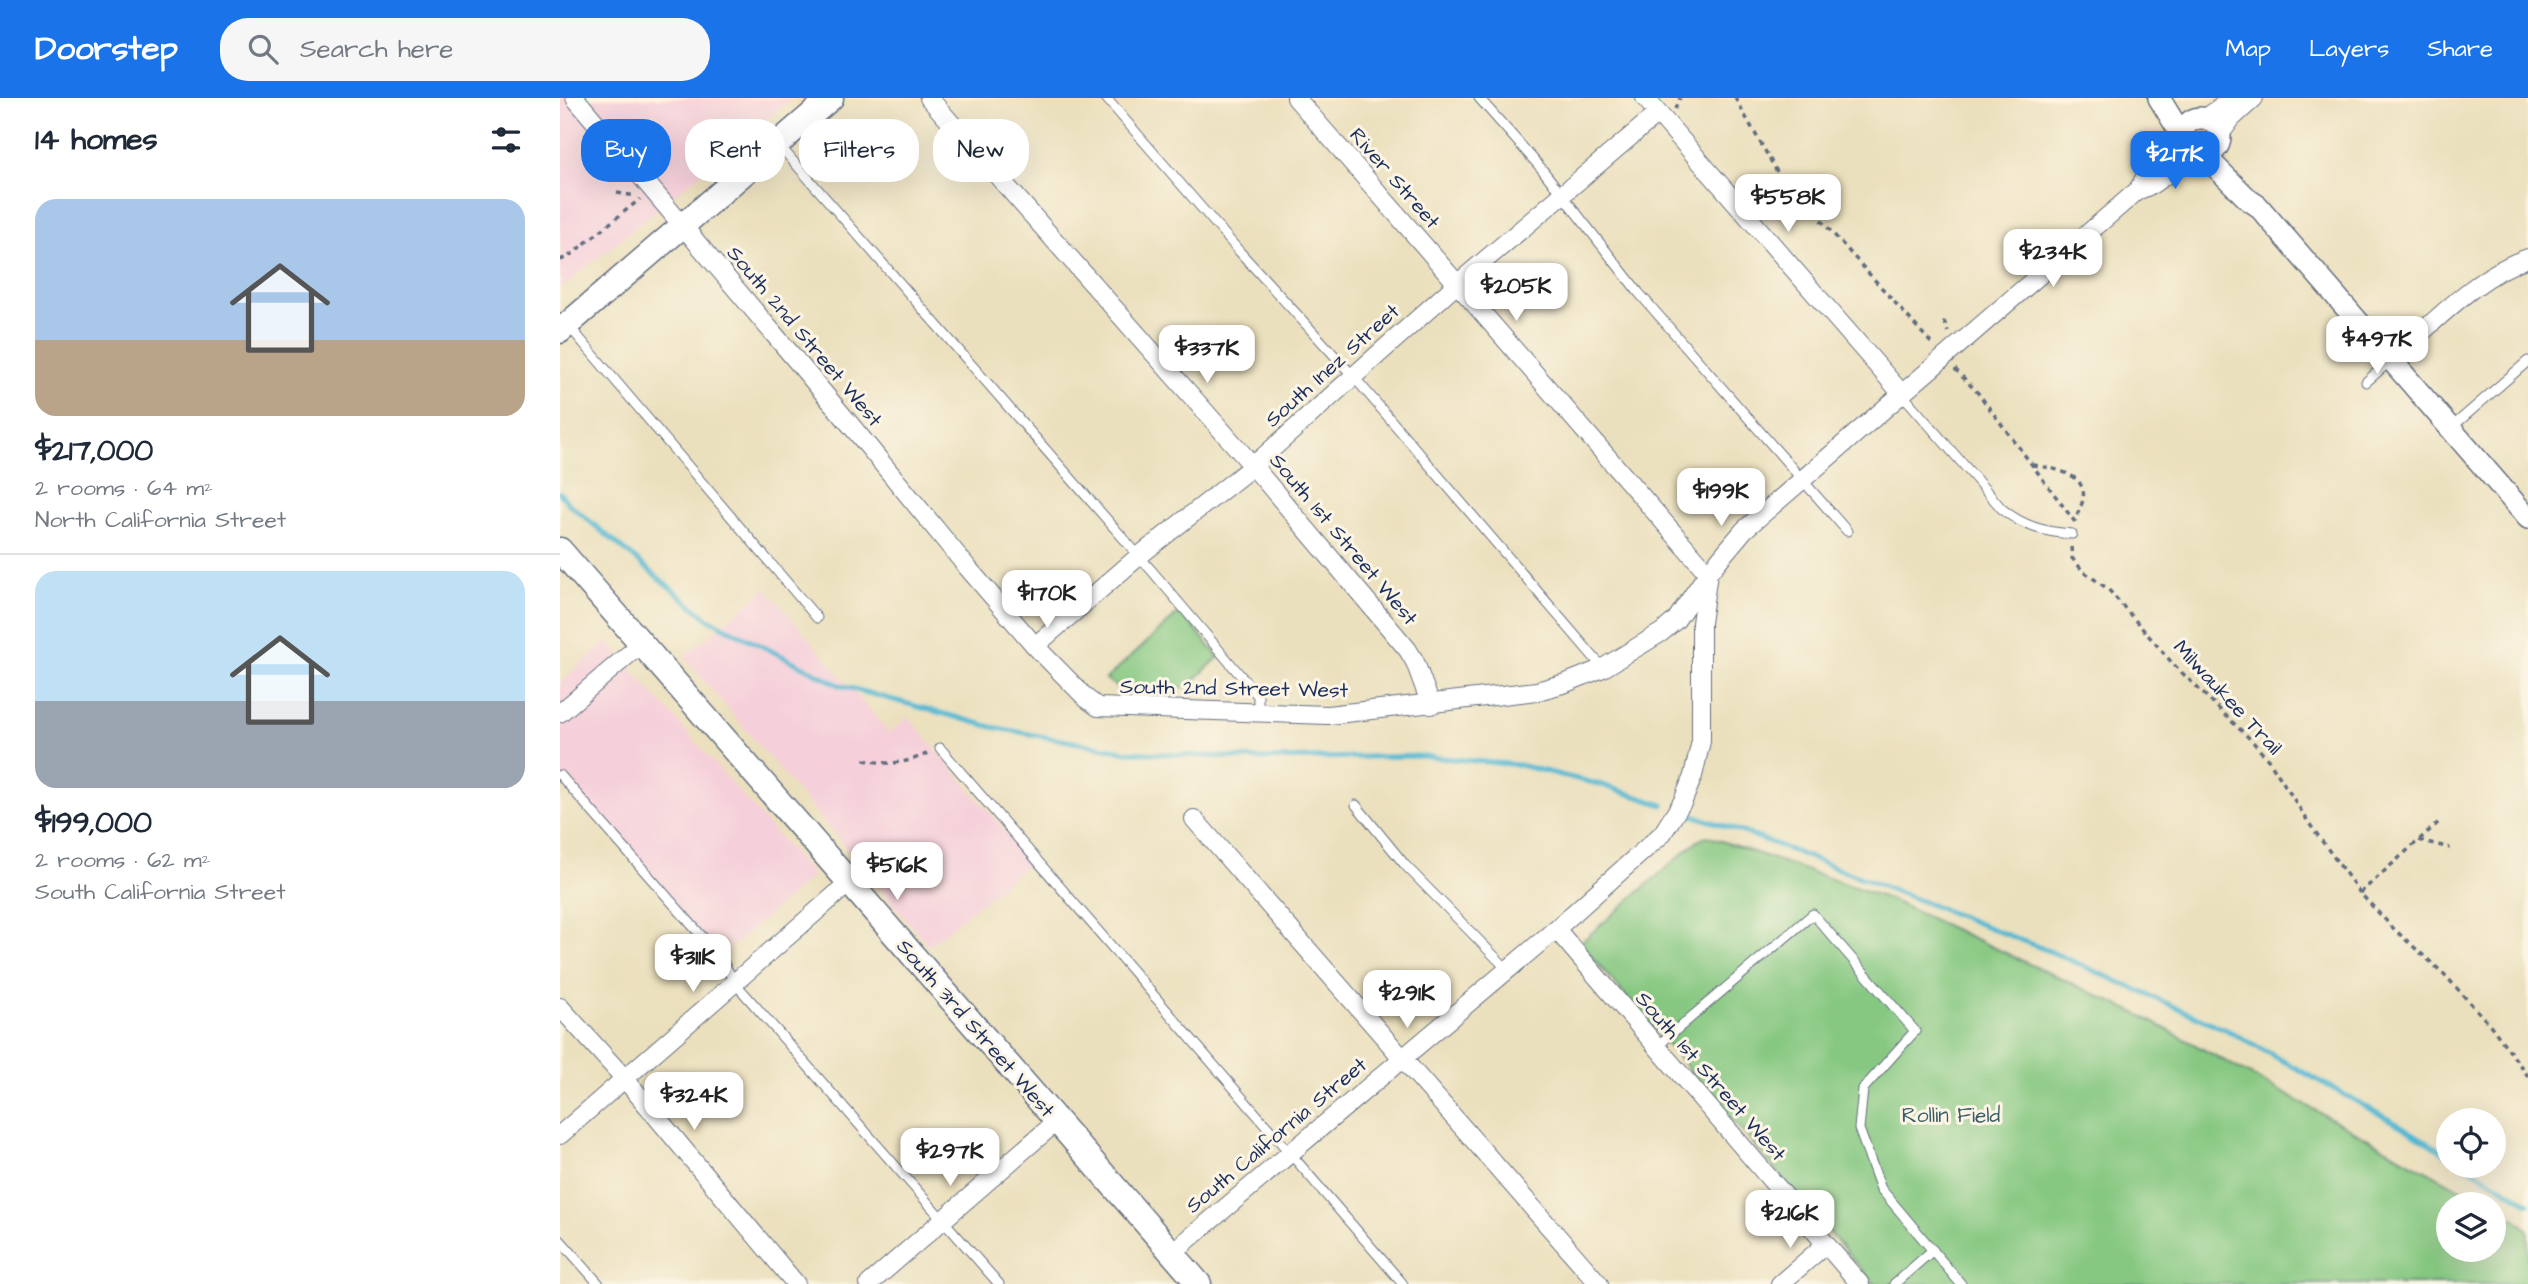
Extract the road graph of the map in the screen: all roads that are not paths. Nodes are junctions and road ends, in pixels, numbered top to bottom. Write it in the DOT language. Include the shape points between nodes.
graph roads {
  1 [pos="575,98"];
  2 [pos="831,98"];
  3 [pos="929,98"];
  4 [pos="1106,98"];
  5 [pos="1296,98"];
  6 [pos="1479,98"];
  7 [pos="1645,98"];
  8 [pos="2159,98"];
  9 [pos="2176,98"];
  10 [pos="2233,98"];
  11 [pos="2254,98"];
  12 [pos="1657,114"];
  13 [pos="2211,126"];
  14 [pos="785,138"];
  15 [pos="2189,146"];
  16 [pos="785,152"];
  17 [pos="733,182"];
  18 [pos="1561,196"];
  19 [pos="2258,205"];
  20 [pos="683,225"];
  21 [pos="2528,258"];
  22 [pos="1457,284"];
  23 [pos="563,324"];
  24 [pos="2391,360"];
  25 [pos="2527,363"];
  26 [pos="1354,377"];
  27 [pos="2365,382"];
  28 [pos="1902,394"];
  29 [pos="2450,429"];
  30 [pos="1253,466"];
  31 [pos="1802,480"];
  32 [pos="2525,507"];
  33 [pos="1847,531"];
  34 [pos="2072,534"];
  35 [pos="560,550"];
  36 [pos="1139,556"];
  37 [pos="1708,573"];
  38 [pos="817,618"];
  39 [pos="642,643"];
  40 [pos="1035,646"];
  41 [pos="1603,668"];
  42 [pos="1431,705"];
  43 [pos="560,713"];
  44 [pos="1258,713"];
  45 [pos="940,748"];
  46 [pos="560,775"];
  47 [pos="1356,805"];
  48 [pos="1194,819"];
  49 [pos="850,882"];
  50 [pos="1556,929"];
  51 [pos="1507,969"];
  52 [pos="735,983"];
  53 [pos="560,1007"];
  54 [pos="1657,1047"];
  55 [pos="1402,1058"];
  56 [pos="625,1079"];
  57 [pos="1056,1122"];
  58 [pos="560,1135"];
  59 [pos="1290,1152"];
  60 [pos="943,1220"];
  61 [pos="560,1240"];
  62 [pos="1826,1244"];
  63 [pos="1933,1250"];
  64 [pos="1172,1253"];
  65 [pos="599,1284"];
  66 [pos="796,1284"];
  67 [pos="869,1284"];
  68 [pos="999,1284"];
  69 [pos="1199,1284"];
  70 [pos="1403,1284"];
  71 [pos="1599,1284"];
  72 [pos="1780,1284"];
  73 [pos="1860,1284"];
  74 [pos="1894,1284"];
  75 [pos="1961,1284"];
  1 -- 20 [label="street, South 2nd Street West"];
  2 -- 14 [label="main road"];
  3 -- 30 [label="street, South 1st Street West"];
  4 -- 26 [label="lane"];
  5 -- 22 [label="street, River Street"];
  6 -- 18 [label="lane"];
  7 -- 12 [label="street"];
  8 -- 15 [label="street"];
  9 -- 13 [label="street"];
  10 -- 13 [label="street"];
  11 -- 13 [label="street" via="2232,118"];
  12 -- 18 [label="street, South Inez Street"];
  12 -- 28 [label="street"];
  13 -- 15 [label="street" via="2187,122"];
  13 -- 15 [label="street" via="2219,143 2212,153"];
  13 -- 19 [label="street" via="2249,183"];
  15 -- 19 [label="street"];
  15 -- 28 [label="street" via="2151,168 2137,191"];
  16 -- 36 [label="lane"];
  17 -- 20 [label="main road"];
  18 -- 22 [label="street, South Inez Street"];
  18 -- 31 [label="lane"];
  19 -- 24 [label="street"];
  20 -- 23 [label="main road"];
  20 -- 40 [label="street, South 2nd Street West"];
  21 -- 24 [label="street" via="2482,282"];
  22 -- 26 [label="street, South Inez Street"];
  22 -- 37 [label="street, River Street"];
  23 -- 38 [label="lane"];
  24 -- 27 [label="lane"];
  24 -- 29 [label="street"];
  25 -- 29 [label="lane"];
  26 -- 30 [label="street, South Inez Street"];
  26 -- 41 [label="lane"];
  28 -- 31 [label="street"];
  28 -- 34 [label="lane" via="2017,522 2045,532"];
  29 -- 32 [label="street"];
  30 -- 36 [label="street, South Inez Street"];
  30 -- 42 [label="street, South 1st Street West" via="1408,650"];
  31 -- 33 [label="lane"];
  31 -- 37 [label="street" via="1744,530"];
  35 -- 39 [label="main road, South 3rd Street West"];
  36 -- 40 [label="street, South Inez Street"];
  36 -- 44 [label="lane" via="1258,696"];
  37 -- 41 [label="street, South 2nd Street West" via="1676,620"];
  37 -- 50 [label="street, South California Street" via="1701,622 1701,741 1683,801 1662,834"];
  39 -- 43 [label="street"];
  39 -- 49 [label="main road, South 3rd Street West"];
  40 -- 44 [label="street, South 2nd Street West" via="1098,707"];
  41 -- 42 [label="street, South 2nd Street West" via="1537,691"];
  42 -- 44 [label="street, South 2nd Street West" via="1328,715"];
  45 -- 59 [label="lane"];
  46 -- 52 [label="lane" via="720,957"];
  47 -- 51 [label="lane" via="1405,865"];
  48 -- 55 [label="street"];
  49 -- 52 [label="street"];
  49 -- 57 [label="main road, South 3rd Street West"];
  50 -- 51 [label="street, South California Street"];
  50 -- 54 [label="street, South 1st Street West"];
  51 -- 55 [label="street, South California Street"];
  52 -- 56 [label="street"];
  52 -- 60 [label="lane"];
  53 -- 56 [label="street"];
  54 -- 62 [label="street, South 1st Street West"];
  54 -- 63 [label="lane" via="1813,914 1915,1031 1863,1089 1859,1129 1881,1189"];
  55 -- 59 [label="street, South California Street"];
  55 -- 71 [label="street"];
  56 -- 58 [label="street"];
  56 -- 66 [label="street"];
  57 -- 60 [label="street"];
  57 -- 64 [label="main road, South 3rd Street West"];
  59 -- 64 [label="street, South California Street"];
  59 -- 70 [label="lane"];
  60 -- 67 [label="street"];
  60 -- 68 [label="lane"];
  61 -- 65 [label="lane"];
  62 -- 72 [label="street"];
  62 -- 73 [label="street, South 1st Street West"];
  63 -- 74 [label="lane"];
  63 -- 75 [label="lane"];
  64 -- 69 [label="main road, South 3rd Street West"];
}
